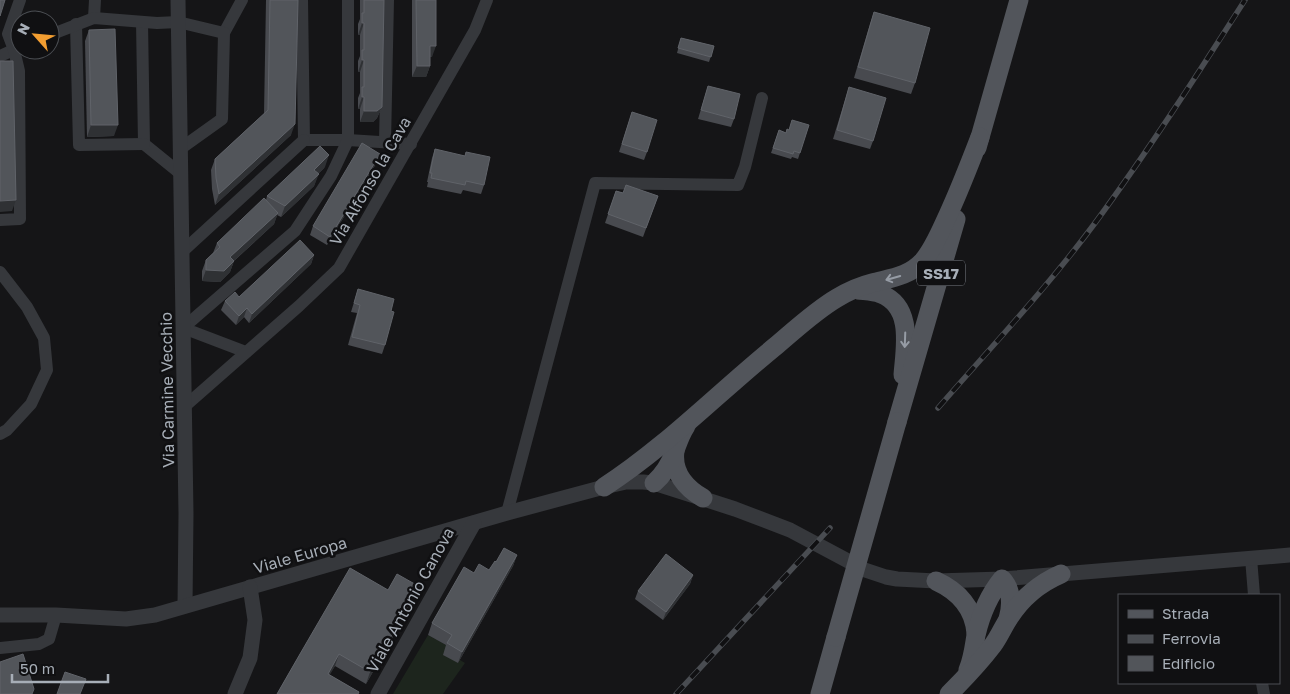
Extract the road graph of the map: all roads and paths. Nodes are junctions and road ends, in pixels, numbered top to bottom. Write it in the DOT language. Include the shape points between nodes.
graph roads {
  1 [pos="95,0"];
  2 [pos="178,0"];
  3 [pos="242,0"];
  4 [pos="302,0"];
  5 [pos="348,0"];
  6 [pos="388,0"];
  7 [pos="487,0"];
  8 [pos="1019,0"];
  9 [pos="94,18"];
  10 [pos="142,22"];
  11 [pos="178,22"];
  12 [pos="76,24"];
  13 [pos="60,31"];
  14 [pos="224,33"];
  15 [pos="18,60"];
  16 [pos="762,98"];
  17 [pos="980,137"];
  18 [pos="304,140"];
  19 [pos="348,140"];
  20 [pos="385,142"];
  21 [pos="144,144"];
  22 [pos="411,144"];
  23 [pos="180,149"];
  24 [pos="181,174"];
  25 [pos="0,220"];
  26 [pos="182,252"];
  27 [pos="0,272"];
  28 [pos="854,290"];
  29 [pos="183,328"];
  30 [pos="246,352"];
  31 [pos="184,407"];
  32 [pos="899,416"];
  33 [pos="0,434"];
  34 [pos="668,447"];
  35 [pos="654,483"];
  36 [pos="604,487"];
  37 [pos="702,498"];
  38 [pos="507,513"];
  39 [pos="474,523"];
  40 [pos="1290,555"];
  41 [pos="1251,558"];
  42 [pos="1061,574"];
  43 [pos="1002,579"];
  44 [pos="936,580"];
  45 [pos="250,587"];
  46 [pos="1254,594"];
  47 [pos="185,606"];
  48 [pos="0,615"];
  49 [pos="56,615"];
  50 [pos="1008,619"];
  51 [pos="976,639"];
  52 [pos="0,648"];
  53 [pos="830,662"];
  54 [pos="966,675"];
  55 [pos="235,694"];
  56 [pos="378,694"];
  57 [pos="820,694"];
  58 [pos="826,694"];
  59 [pos="949,694"];
  1 -- 9 [label="street"];
  2 -- 11 [label="street, Via Carmine Vecchio"];
  3 -- 14 [label="street"];
  4 -- 18 [label="street"];
  5 -- 19 [label="street"];
  6 -- 20 [label="street, Via Alfonso la Cava"];
  7 -- 22 [label="street, Via Alfonso la Cava" via="475,30"];
  8 -- 17 [label="main road, SS17"];
  9 -- 10 [label="street"];
  9 -- 12 [label="street"];
  10 -- 11 [label="street"];
  10 -- 21 [label="street"];
  11 -- 14 [label="street"];
  11 -- 23 [label="street, Via Carmine Vecchio"];
  12 -- 13 [label="street"];
  12 -- 21 [label="street" via="80,145"];
  14 -- 23 [label="street" via="222,119"];
  15 -- 25 [label="street" via="20,219"];
  16 -- 38 [label="street" via="738,185 595,184"];
  17 -- 28 [label="main road, one-way" via="942,229 922,261 899,277"];
  17 -- 32 [label="main road, SS17"];
  18 -- 19 [label="street"];
  18 -- 26 [label="street"];
  19 -- 20 [label="street"];
  19 -- 29 [label="street" via="331,176 295,232"];
  20 -- 22 [label="street"];
  21 -- 24 [label="street"];
  22 -- 30 [label="street, Via Alfonso la Cava" via="339,268"];
  23 -- 24 [label="street, Via Carmine Vecchio"];
  24 -- 26 [label="street, Via Carmine Vecchio"];
  26 -- 29 [label="street, Via Carmine Vecchio"];
  27 -- 33 [label="street" via="27,306 44,338 47,370 31,404"];
  28 -- 32 [label="main road, one-way" via="888,297 903,316 906,340"];
  28 -- 34 [label="main road" via="821,308 738,377 688,423"];
  29 -- 30 [label="street"];
  29 -- 31 [label="street, Via Carmine Vecchio"];
  30 -- 31 [label="street, Via Alfonso la Cava"];
  31 -- 47 [label="street, Via Carmine Vecchio"];
  32 -- 53 [label="main road, SS17, bridge"];
  34 -- 35 [label="main road" via="666,470"];
  34 -- 36 [label="main road"];
  34 -- 37 [label="main road" via="679,476"];
  35 -- 36 [label="street, Viale Europa" via="626,482"];
  35 -- 37 [label="street, Viale Europa"];
  36 -- 38 [label="street, Viale Europa"];
  37 -- 44 [label="street, Viale Europa" via="790,530 876,574 897,579"];
  38 -- 39 [label="street, Viale Europa"];
  39 -- 45 [label="street, Viale Europa"];
  39 -- 56 [label="street, Viale Antonio Canova"];
  40 -- 41 [label="street, Viale Europa"];
  41 -- 42 [label="street, Viale Europa"];
  41 -- 46 [label="street"];
  42 -- 43 [label="street, Viale Europa"];
  42 -- 50 [label="main road" via="1030,593"];
  43 -- 44 [label="street, Viale Europa"];
  43 -- 50 [label="main road" via="1011,597"];
  43 -- 51 [label="main road" via="987,602"];
  44 -- 51 [label="main road" via="966,604 974,621"];
  45 -- 47 [label="street, Viale Europa"];
  45 -- 55 [label="street" via="255,620 253,639 250,658"];
  47 -- 49 [label="street, Viale Europa" via="126,619"];
  48 -- 49 [label="street, Viale Europa"];
  49 -- 52 [label="street" via="49,639 39,644"];
  50 -- 54 [label="main road" via="993,644"];
  51 -- 54 [label="main road"];
  53 -- 57 [label="main road, SS17"];
  53 -- 58 [label="main road"];
  54 -- 59 [label="main road"];
}
